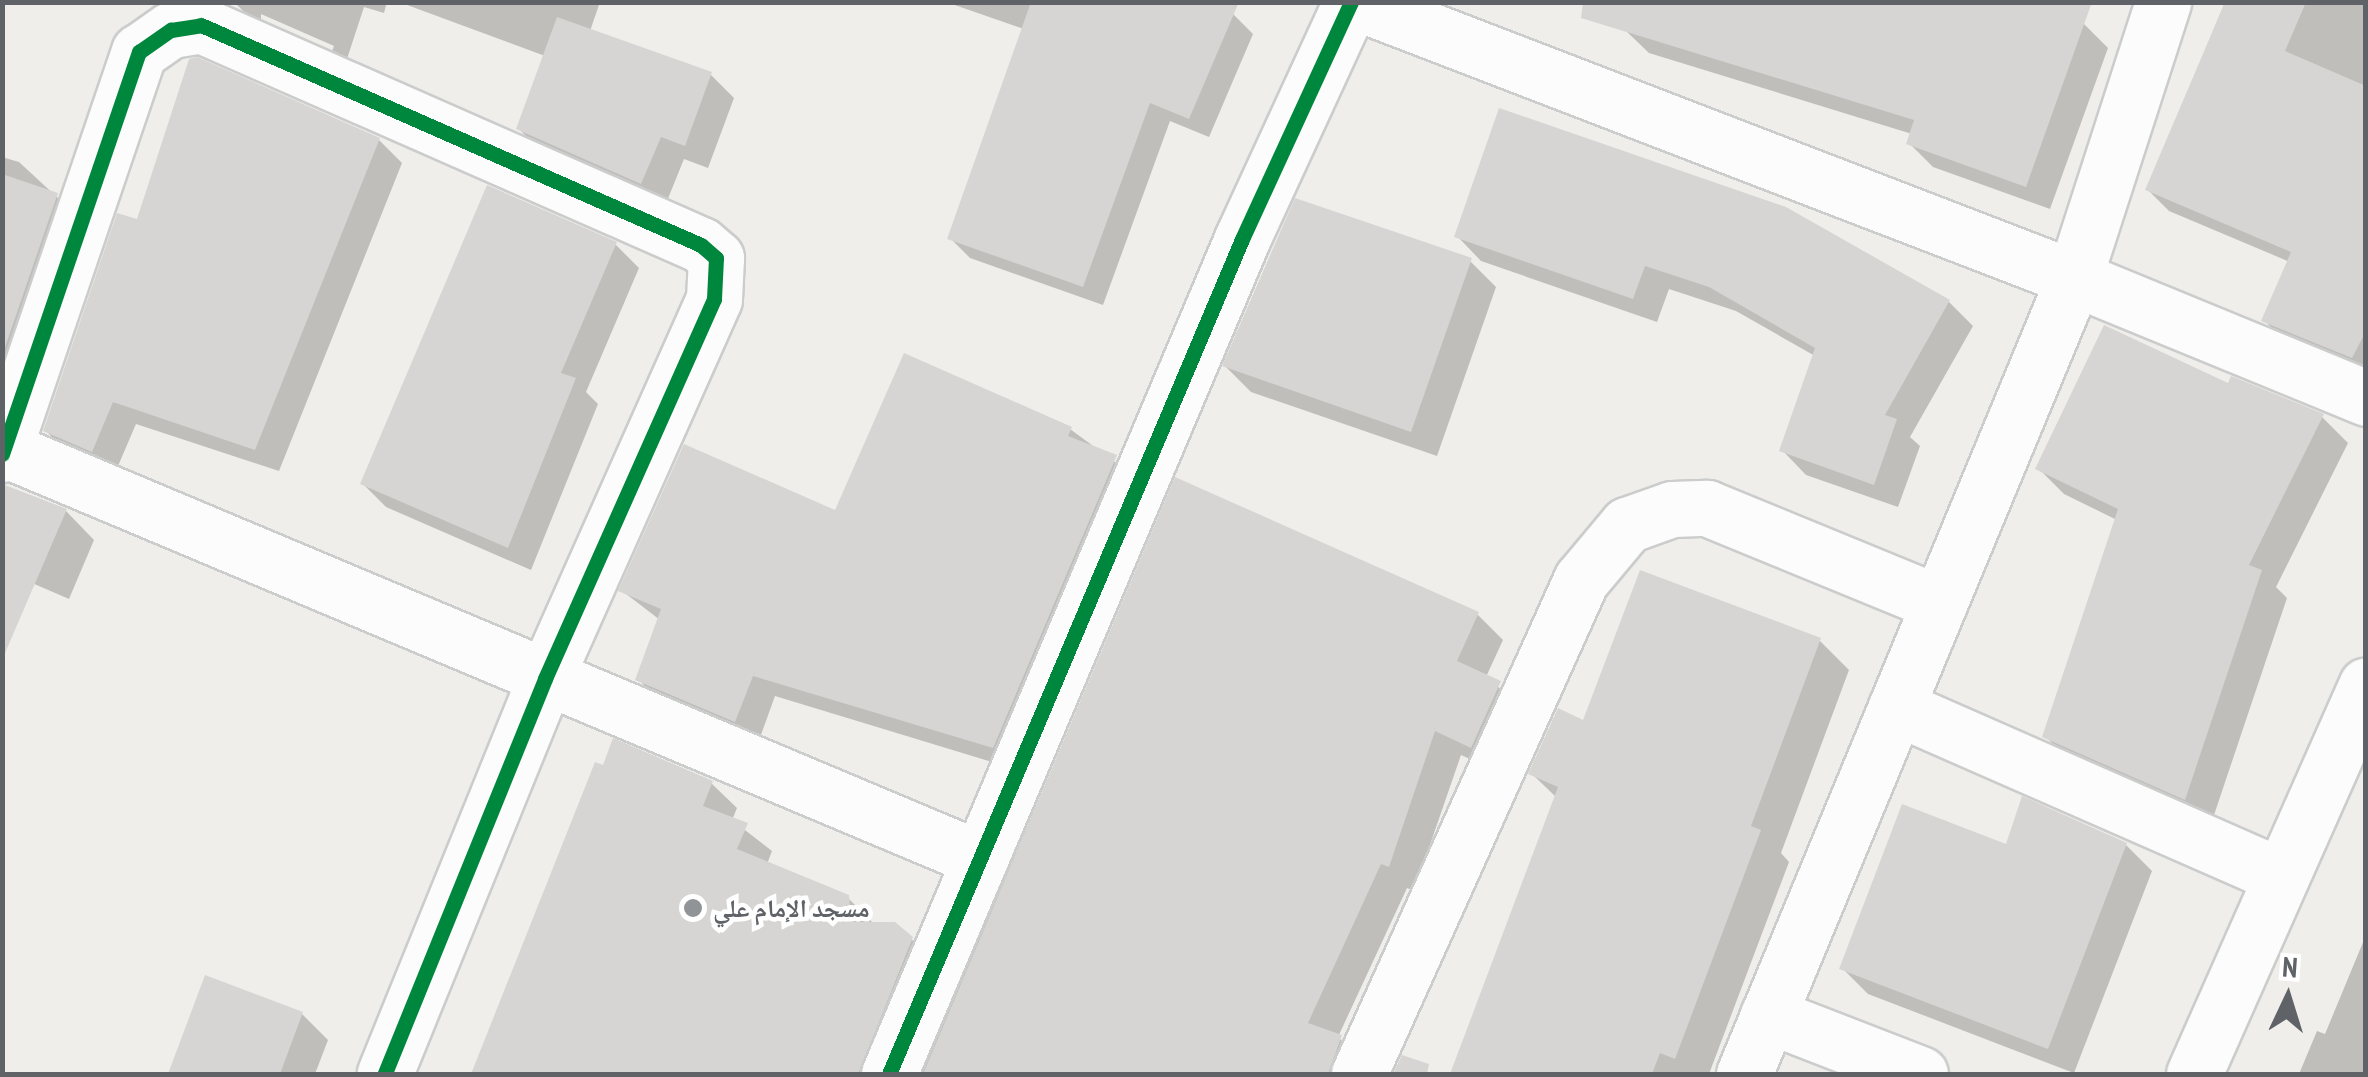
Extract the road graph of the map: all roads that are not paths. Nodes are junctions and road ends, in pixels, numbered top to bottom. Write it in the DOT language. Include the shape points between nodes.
graph roads {
  1 [pos="1354,2"];
  2 [pos="2163,2"];
  3 [pos="2074,278"];
  4 [pos="2366,398"];
  5 [pos="3,450"];
  6 [pos="1939,604"];
  7 [pos="545,679"];
  8 [pos="2366,686"];
  9 [pos="1896,707"];
  10 [pos="980,859"];
  11 [pos="2281,876"];
  12 [pos="1768,1015"];
  13 [pos="385,1074"];
  14 [pos="889,1074"];
  15 [pos="1359,1074"];
  16 [pos="1744,1074"];
  17 [pos="1920,1074"];
  18 [pos="2194,1074"];
  1 -- 3 [label="street"];
  1 -- 10 [label="street" via="1242,239"];
  2 -- 3 [label="street"];
  3 -- 4 [label="street"];
  3 -- 6 [label="street"];
  5 -- 7 [label="street"];
  5 -- 7 [label="street" via="139,52 171,30 200,25 701,244 716,258 714,300"];
  6 -- 9 [label="street"];
  6 -- 15 [label="street" via="1707,508 1672,509 1626,525 1581,580"];
  7 -- 10 [label="street"];
  7 -- 13 [label="street"];
  8 -- 11 [label="street"];
  9 -- 11 [label="street"];
  9 -- 12 [label="street"];
  10 -- 14 [label="street"];
  11 -- 18 [label="street"];
  12 -- 16 [label="street"];
  12 -- 17 [label="street"];
}
